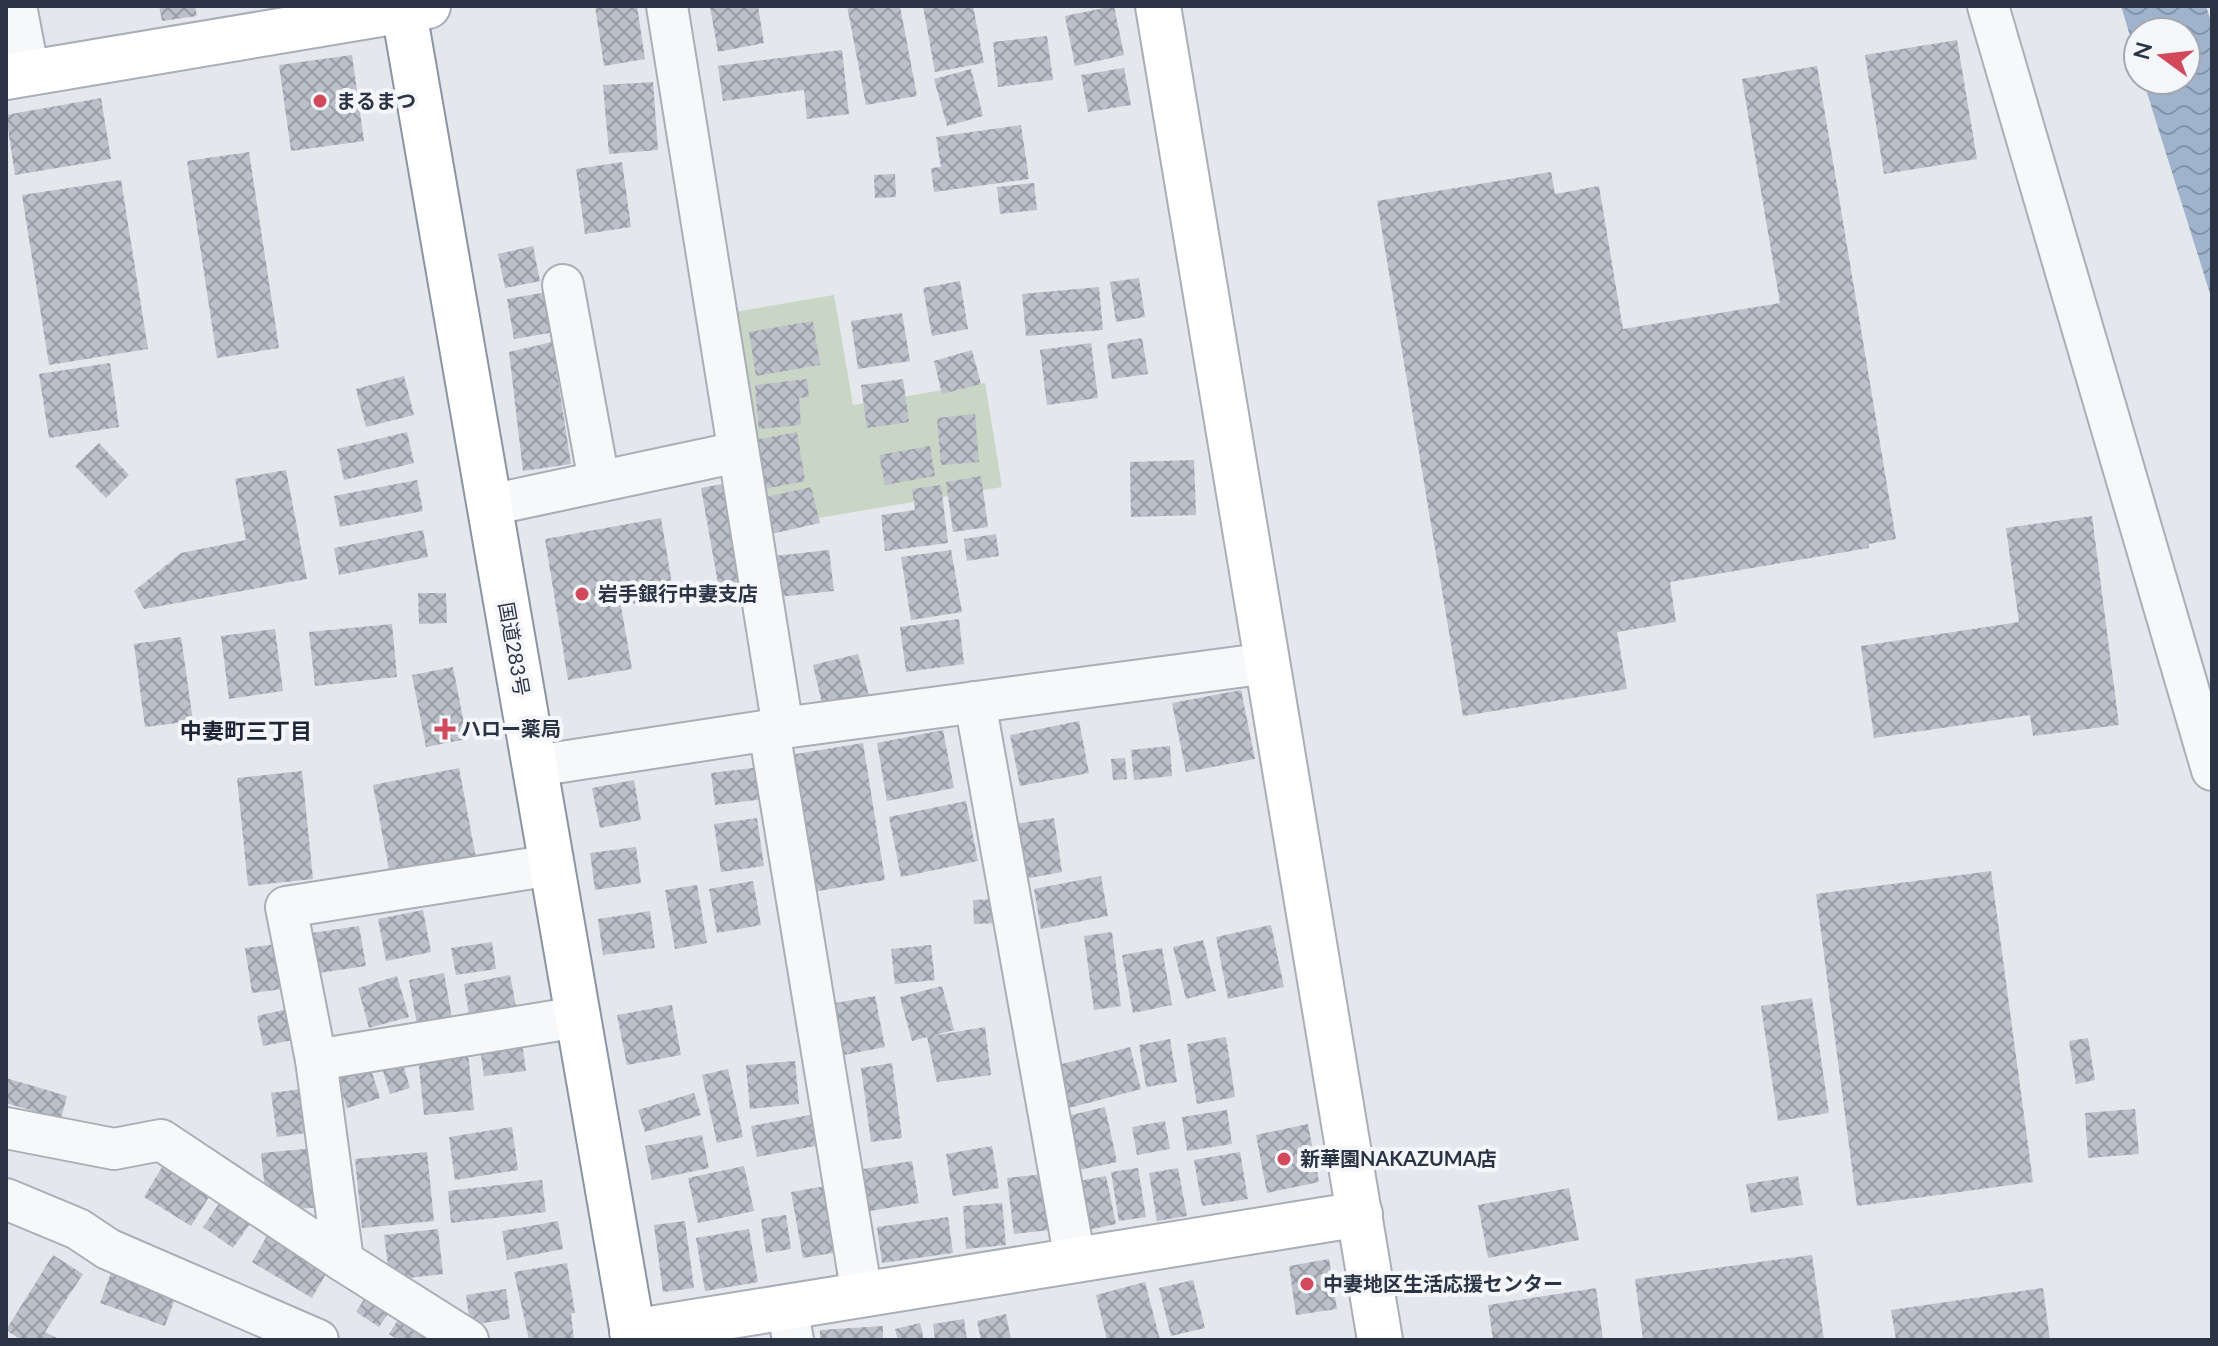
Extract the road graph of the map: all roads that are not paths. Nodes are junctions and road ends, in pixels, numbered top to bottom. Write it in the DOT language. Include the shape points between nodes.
graph roads {
  1 [pos="16,6"];
  2 [pos="667,6"];
  3 [pos="1158,6"];
  4 [pos="1988,6"];
  5 [pos="412,7"];
  6 [pos="17,75"];
  7 [pos="563,285"];
  8 [pos="738,452"];
  9 [pos="599,481"];
  10 [pos="490,505"];
  11 [pos="1268,663"];
  12 [pos="975,702"];
  13 [pos="776,729"];
  14 [pos="535,766"];
  15 [pos="2212,770"];
  16 [pos="552,865"];
  17 [pos="578,1017"];
  18 [pos="316,1060"];
  19 [pos="6,1128"];
  20 [pos="6,1199"];
  21 [pos="1360,1214"];
  22 [pos="1075,1260"];
  23 [pos="343,1261"];
  24 [pos="862,1295"];
  25 [pos="790,1323"];
  26 [pos="633,1336"];
  27 [pos="318,1340"];
  28 [pos="468,1340"];
  29 [pos="1380,1340"];
  1 -- 6 [label="street"];
  2 -- 8 [label="street"];
  3 -- 11 [label="main road"];
  4 -- 15 [label="street"];
  5 -- 6 [label="main road"];
  5 -- 10 [label="main road, 国道283号"];
  7 -- 9 [label="street"];
  8 -- 9 [label="street"];
  8 -- 13 [label="street"];
  9 -- 10 [label="street"];
  10 -- 14 [label="main road, 国道283号"];
  11 -- 12 [label="street"];
  11 -- 21 [label="main road"];
  12 -- 13 [label="street"];
  12 -- 22 [label="street"];
  13 -- 14 [label="street"];
  13 -- 24 [label="street"];
  14 -- 16 [label="main road, 国道283号"];
  16 -- 17 [label="main road, 国道283号"];
  16 -- 18 [label="street" via="286,907"];
  17 -- 18 [label="street"];
  17 -- 26 [label="main road, 国道283号"];
  18 -- 23 [label="street"];
  19 -- 23 [label="street" via="114,1149 161,1140"];
  20 -- 27 [label="street"];
  21 -- 22 [label="main road"];
  21 -- 29 [label="main road"];
  22 -- 24 [label="main road"];
  23 -- 28 [label="street"];
  24 -- 25 [label="main road"];
  25 -- 26 [label="main road"];
}
